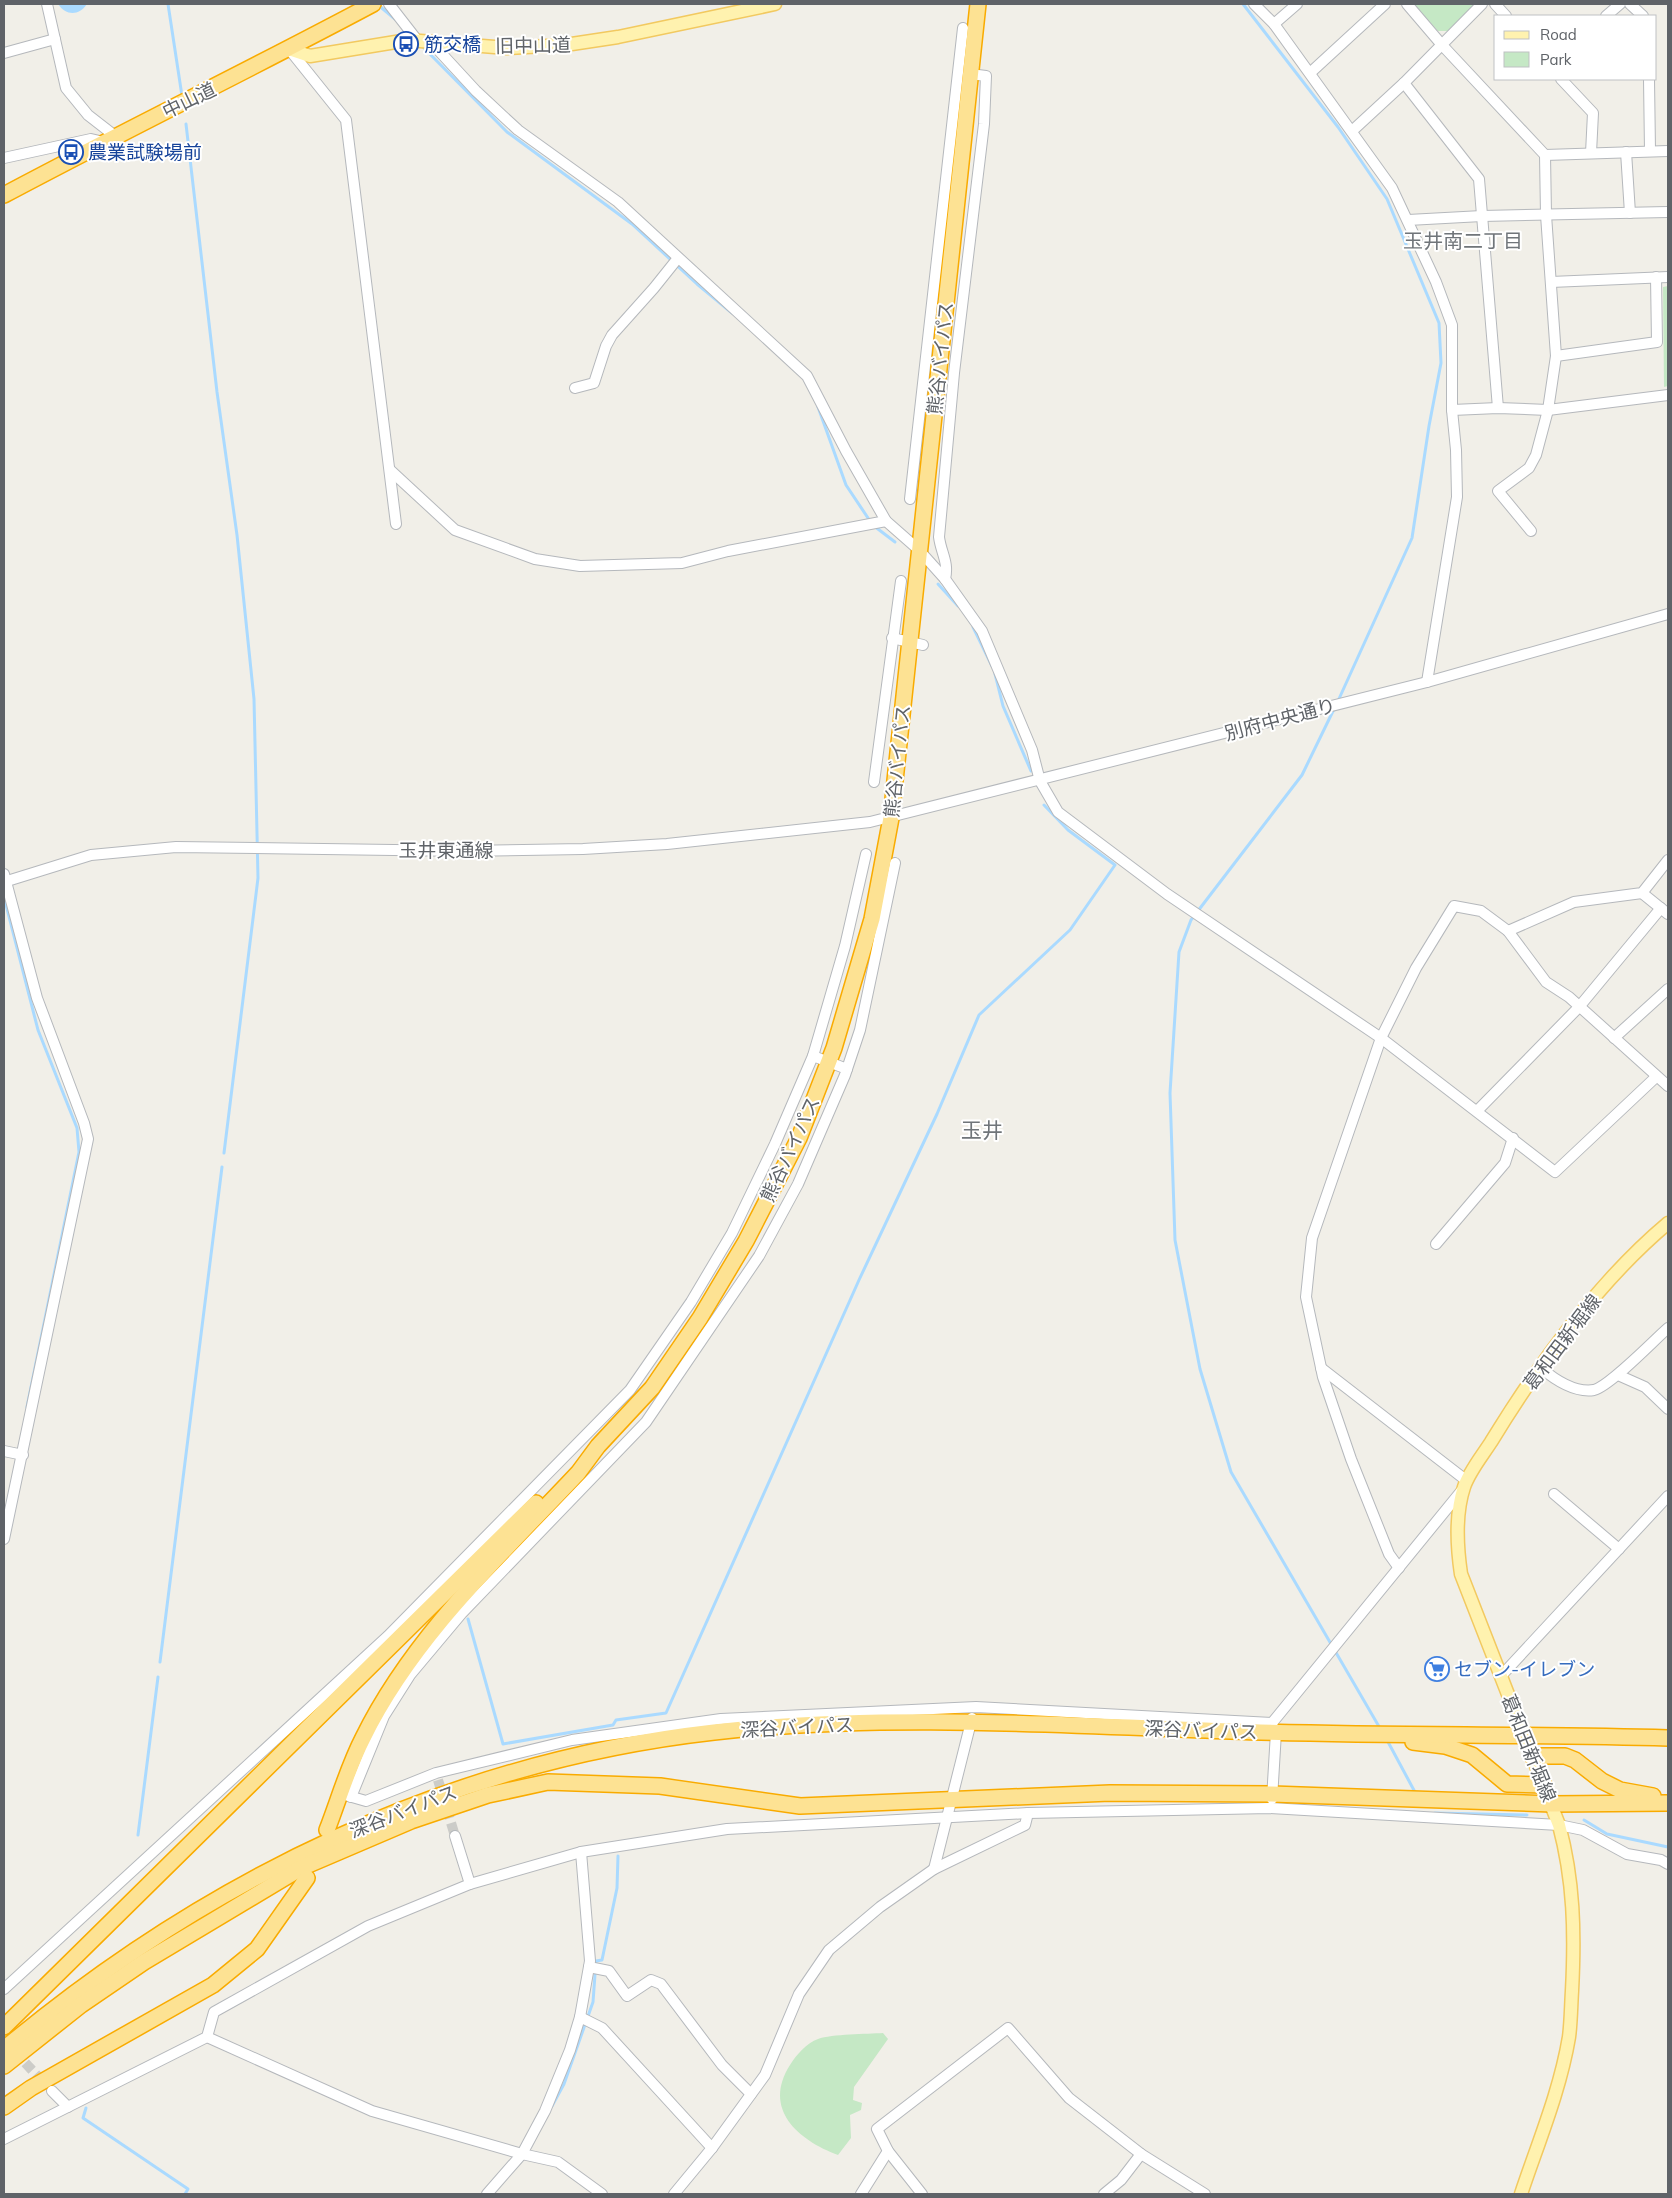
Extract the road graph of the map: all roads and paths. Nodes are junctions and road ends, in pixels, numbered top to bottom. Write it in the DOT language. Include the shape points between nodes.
graph roads {
  1 [pos="47,4"];
  2 [pos="373,4"];
  3 [pos="389,4"];
  4 [pos="775,4"];
  5 [pos="978,4"];
  6 [pos="1254,4"];
  7 [pos="1297,4"];
  8 [pos="1385,4"];
  9 [pos="1407,4"];
  10 [pos="1482,4"];
  11 [pos="1495,4"];
  12 [pos="1620,4"];
  13 [pos="1630,4"];
  14 [pos="1505,15"];
  15 [pos="1607,15"];
  16 [pos="1642,15"];
  17 [pos="1274,24"];
  18 [pos="963,28"];
  19 [pos="55,39"];
  20 [pos="423,40"];
  21 [pos="1442,45"];
  22 [pos="289,48"];
  23 [pos="4,52"];
  24 [pos="970,74"];
  25 [pos="1310,74"];
  26 [pos="1561,80"];
  27 [pos="1649,80"];
  28 [pos="1404,83"];
  29 [pos="958,127"];
  30 [pos="1352,130"];
  31 [pos="109,139"];
  32 [pos="1650,151"];
  33 [pos="1668,151"];
  34 [pos="1626,152"];
  35 [pos="1591,153"];
  36 [pos="1545,155"];
  37 [pos="4,158"];
  38 [pos="4,195"];
  39 [pos="1668,212"];
  40 [pos="1630,213"];
  41 [pos="1546,215"];
  42 [pos="1482,216"];
  43 [pos="1408,220"];
  44 [pos="678,258"];
  45 [pos="1656,277"];
  46 [pos="1668,277"];
  47 [pos="1551,282"];
  48 [pos="1556,356"];
  49 [pos="575,388"];
  50 [pos="1668,395"];
  51 [pos="1498,408"];
  52 [pos="1452,410"];
  53 [pos="1548,410"];
  54 [pos="928,414"];
  55 [pos="390,470"];
  56 [pos="910,500"];
  57 [pos="886,521"];
  58 [pos="396,524"];
  59 [pos="1531,531"];
  60 [pos="919,550"];
  61 [pos="945,579"];
  62 [pos="901,581"];
  63 [pos="1668,614"];
  64 [pos="892,638"];
  65 [pos="916,643"];
  66 [pos="1427,682"];
  67 [pos="1040,781"];
  68 [pos="874,782"];
  69 [pos="891,818"];
  70 [pos="866,854"];
  71 [pos="1668,860"];
  72 [pos="895,863"];
  73 [pos="5,879"];
  74 [pos="1642,893"];
  75 [pos="1664,911"];
  76 [pos="1508,931"];
  77 [pos="1668,988"];
  78 [pos="1579,1007"];
  79 [pos="1381,1038"];
  80 [pos="1614,1038"];
  81 [pos="813,1056"];
  82 [pos="828,1062"];
  83 [pos="847,1069"];
  84 [pos="1656,1076"];
  85 [pos="1668,1086"];
  86 [pos="1478,1111"];
  87 [pos="1513,1138"];
  88 [pos="1668,1223"];
  89 [pos="732,1233"];
  90 [pos="745,1244"];
  91 [pos="1436,1244"];
  92 [pos="759,1256"];
  93 [pos="1668,1328"];
  94 [pos="1321,1368"];
  95 [pos="1541,1368"];
  96 [pos="1618,1375"];
  97 [pos="1668,1409"];
  98 [pos="598,1446"];
  99 [pos="7,1451"];
  100 [pos="22,1455"];
  101 [pos="1465,1484"];
  102 [pos="1554,1494"];
  103 [pos="1668,1496"];
  104 [pos="4,1539"];
  105 [pos="1619,1549"];
  106 [pos="1399,1568"];
  107 [pos="391,1639"];
  108 [pos="408,1671"];
  109 [pos="1501,1676"];
  110 [pos="976,1708"];
  111 [pos="970,1722"];
  112 [pos="1274,1728"];
  113 [pos="1387,1733"];
  114 [pos="1523,1734"];
  115 [pos="1668,1738"];
  116 [pos="1532,1756"];
  117 [pos="1544,1785"];
  118 [pos="346,1796"];
  119 [pos="953,1798"];
  120 [pos="1271,1800"];
  121 [pos="1664,1802"];
  122 [pos="1552,1804"];
  123 [pos="1028,1813"];
  124 [pos="947,1818"];
  125 [pos="1559,1825"];
  126 [pos="327,1830"];
  127 [pos="455,1836"];
  128 [pos="580,1852"];
  129 [pos="1668,1864"];
  130 [pos="934,1869"];
  131 [pos="307,1878"];
  132 [pos="470,1884"];
  133 [pos="589,1967"];
  134 [pos="4,1989"];
  135 [pos="580,2018"];
  136 [pos="4,2027"];
  137 [pos="208,2037"];
  138 [pos="4,2048"];
  139 [pos="4,2066"];
  140 [pos="52,2091"];
  141 [pos="752,2094"];
  142 [pos="4,2107"];
  143 [pos="68,2108"];
  144 [pos="4,2139"];
  145 [pos="712,2148"];
  146 [pos="888,2151"];
  147 [pos="522,2154"];
  148 [pos="1141,2154"];
  149 [pos="487,2194"];
  150 [pos="602,2194"];
  151 [pos="674,2194"];
  152 [pos="861,2194"];
  153 [pos="922,2194"];
  154 [pos="1104,2194"];
  155 [pos="1205,2194"];
  156 [pos="1521,2194"];
  1 -- 19 [label="street"];
  2 -- 22 [label="highway, 中山道"];
  3 -- 20 [label="street"];
  4 -- 20 [label="main road, 旧中山道" via="618,38 565,46 507,48"];
  5 -- 24 [label="highway, 熊谷バイパス"];
  6 -- 17 [label="street"];
  7 -- 17 [label="street"];
  8 -- 25 [label="street"];
  9 -- 21 [label="street"];
  10 -- 21 [label="street"];
  11 -- 14 [label="street"];
  12 -- 15 [label="street"];
  13 -- 16 [label="street"];
  17 -- 25 [label="street"];
  18 -- 29 [label="street"];
  19 -- 23 [label="street"];
  19 -- 31 [label="street" via="66,88"];
  20 -- 22 [label="main road, 旧中山道" via="310,56"];
  20 -- 44 [label="street" via="518,130 618,202"];
  21 -- 28 [label="street"];
  21 -- 36 [label="street"];
  22 -- 31 [label="highway, 中山道" via="186,103"];
  22 -- 55 [label="street" via="346,120"];
  24 -- 29 [label="highway, 熊谷バイパス"];
  24 -- 61 [label="street" via="986,76 986,86 939,537 948,567"];
  25 -- 30 [label="street"];
  26 -- 35 [label="street" via="1593,113"];
  27 -- 32 [label="street"];
  28 -- 30 [label="street"];
  28 -- 42 [label="street" via="1478,179"];
  29 -- 54 [label="highway, 熊谷バイパス"];
  30 -- 43 [label="street" via="1392,188"];
  31 -- 37 [label="street" via="91,139"];
  31 -- 38 [label="highway, 中山道"];
  32 -- 33 [label="street"];
  32 -- 34 [label="street"];
  34 -- 35 [label="street"];
  34 -- 40 [label="street"];
  35 -- 36 [label="street"];
  36 -- 41 [label="street"];
  39 -- 40 [label="street"];
  40 -- 41 [label="street"];
  41 -- 42 [label="street"];
  41 -- 47 [label="street"];
  42 -- 43 [label="street"];
  42 -- 51 [label="street"];
  43 -- 52 [label="street" via="1452,325"];
  44 -- 49 [label="street" via="612,336 594,383"];
  44 -- 57 [label="street" via="807,376"];
  45 -- 46 [label="street"];
  45 -- 47 [label="street"];
  45 -- 48 [label="street" via="1657,342"];
  47 -- 48 [label="street"];
  48 -- 53 [label="street"];
  50 -- 53 [label="street"];
  51 -- 52 [label="street"];
  51 -- 53 [label="street"];
  52 -- 66 [label="street" via="1456,497"];
  53 -- 59 [label="street" via="1536,455 1529,468 1498,490"];
  54 -- 56 [label="street"];
  54 -- 60 [label="highway, 熊谷バイパス"];
  55 -- 57 [label="street" via="455,530 535,559 580,566 682,563"];
  55 -- 58 [label="street"];
  57 -- 60 [label="street"];
  60 -- 61 [label="street"];
  60 -- 65 [label="highway, 熊谷バイパス"];
  61 -- 67 [label="street" via="986,640 1032,750"];
  62 -- 64 [label="street"];
  63 -- 66 [label="street, 別府中央通り"];
  64 -- 65 [label="street"];
  64 -- 68 [label="street"];
  65 -- 69 [label="highway, 熊谷バイパス"];
  66 -- 67 [label="street, 別府中央通り"];
  67 -- 69 [label="street, 別府中央通り"];
  67 -- 79 [label="street" via="1058,812 1206,920"];
  69 -- 73 [label="street, 玉井東通線" via="797,831 583,849 463,851 176,847 91,856"];
  69 -- 82 [label="highway, 熊谷バイパス" via="872,919"];
  70 -- 81 [label="street" via="845,946"];
  71 -- 74 [label="street"];
  72 -- 83 [label="street" via="860,1030"];
  73 -- 100 [label="street" via="37,998 88,1139"];
  74 -- 75 [label="street"];
  74 -- 76 [label="street" via="1574,902"];
  75 -- 78 [label="street"];
  76 -- 78 [label="street" via="1546,982"];
  76 -- 79 [label="street" via="1481,911 1454,906 1416,968"];
  77 -- 80 [label="street"];
  78 -- 80 [label="street"];
  78 -- 86 [label="street"];
  79 -- 86 [label="street"];
  79 -- 94 [label="street" via="1312,1238 1306,1296"];
  80 -- 84 [label="street"];
  81 -- 82 [label="street"];
  81 -- 89 [label="street" via="776,1144"];
  82 -- 83 [label="street"];
  82 -- 90 [label="highway, 熊谷バイパス" via="799,1138"];
  83 -- 92 [label="street" via="798,1184"];
  84 -- 85 [label="street"];
  84 -- 87 [label="street" via="1555,1172"];
  86 -- 87 [label="street"];
  87 -- 91 [label="street" via="1505,1163"];
  88 -- 95 [label="main road, 葛和田新堀線" via="1616,1272"];
  89 -- 90 [label="street"];
  89 -- 107 [label="street" via="691,1302 630,1390"];
  90 -- 92 [label="street"];
  90 -- 98 [label="highway, 熊谷バイパス" via="652,1388"];
  92 -- 108 [label="street" via="646,1422"];
  93 -- 96 [label="street"];
  94 -- 101 [label="street"];
  94 -- 106 [label="street" via="1366,1498 1389,1554"];
  95 -- 96 [label="street" via="1555,1379 1576,1388 1594,1390"];
  95 -- 101 [label="main road, 葛和田新堀線"];
  96 -- 97 [label="street" via="1645,1387"];
  98 -- 107 [label="highway"];
  98 -- 108 [label="highway" via="578,1473 432,1631"];
  99 -- 100 [label="street"];
  100 -- 104 [label="street"];
  101 -- 106 [label="street"];
  101 -- 109 [label="main road, 葛和田新堀線" via="1457,1548 1461,1574"];
  102 -- 105 [label="street"];
  103 -- 105 [label="street"];
  105 -- 109 [label="street"];
  106 -- 112 [label="street" via="1328,1654"];
  107 -- 134 [label="street"];
  107 -- 136 [label="highway"];
  108 -- 118 [label="highway" via="388,1694 362,1738"];
  109 -- 114 [label="main road, 葛和田新堀線"];
  110 -- 111 [label="street"];
  110 -- 112 [label="street"];
  110 -- 118 [label="street" via="721,1718 572,1740 437,1777 366,1802"];
  111 -- 112 [label="highway, 深谷バイパス"];
  111 -- 119 [label="street"];
  111 -- 138 [label="highway, 深谷バイパス" via="806,1725 712,1732 612,1748 500,1775 407,1806 286,1860 212,1902 129,1954 49,2011"];
  112 -- 113 [label="highway, 深谷バイパス"];
  112 -- 120 [label="street"];
  113 -- 114 [label="highway, 深谷バイパス"];
  113 -- 117 [label="highway" via="1472,1755 1507,1784"];
  114 -- 115 [label="highway, 深谷バイパス"];
  114 -- 116 [label="main road, 葛和田新堀線"];
  116 -- 117 [label="main road, 葛和田新堀線"];
  116 -- 121 [label="highway" via="1565,1756 1620,1790 1652,1795"];
  117 -- 122 [label="main road, 葛和田新堀線"];
  118 -- 126 [label="highway"];
  119 -- 120 [label="highway, 深谷バイパス" via="1110,1793"];
  119 -- 124 [label="street"];
  119 -- 139 [label="highway, 深谷バイパス" via="800,1806 660,1786 588,1782 548,1782 488,1795 411,1821 301,1868 144,1962 81,2005"];
  120 -- 122 [label="highway, 深谷バイパス" via="1419,1799"];
  120 -- 123 [label="street"];
  120 -- 125 [label="street"];
  121 -- 122 [label="highway, 深谷バイパス"];
  122 -- 125 [label="main road, 葛和田新堀線"];
  123 -- 124 [label="street"];
  123 -- 130 [label="street" via="1025,1825"];
  124 -- 128 [label="street" via="727,1829"];
  124 -- 130 [label="street"];
  125 -- 129 [label="street" via="1583,1830 1627,1854"];
  125 -- 156 [label="main road, 葛和田新堀線" via="1570,1879 1575,1937 1569,2036 1561,2074"];
  127 -- 132 [label="street"];
  128 -- 132 [label="street"];
  128 -- 133 [label="street"];
  130 -- 141 [label="street" via="880,1907 829,1950 798,1994 764,2075"];
  131 -- 142 [label="highway" via="257,1949 213,1985 31,2088"];
  132 -- 137 [label="street" via="368,1926 214,2012"];
  133 -- 135 [label="street"];
  133 -- 141 [label="street" via="609,1971 627,1996 651,1980 662,1984 722,2065"];
  135 -- 145 [label="street" via="602,2028"];
  135 -- 147 [label="street" via="546,2111"];
  137 -- 143 [label="street"];
  137 -- 147 [label="street" via="372,2111"];
  140 -- 143 [label="street"];
  141 -- 145 [label="street"];
  143 -- 144 [label="street"];
  145 -- 151 [label="street"];
  146 -- 148 [label="street" via="878,2129 1008,2028 1069,2098"];
  146 -- 152 [label="street"];
  146 -- 153 [label="street"];
  147 -- 149 [label="street"];
  147 -- 150 [label="street" via="558,2162"];
  148 -- 154 [label="street" via="1121,2180"];
  148 -- 155 [label="street"];
}
